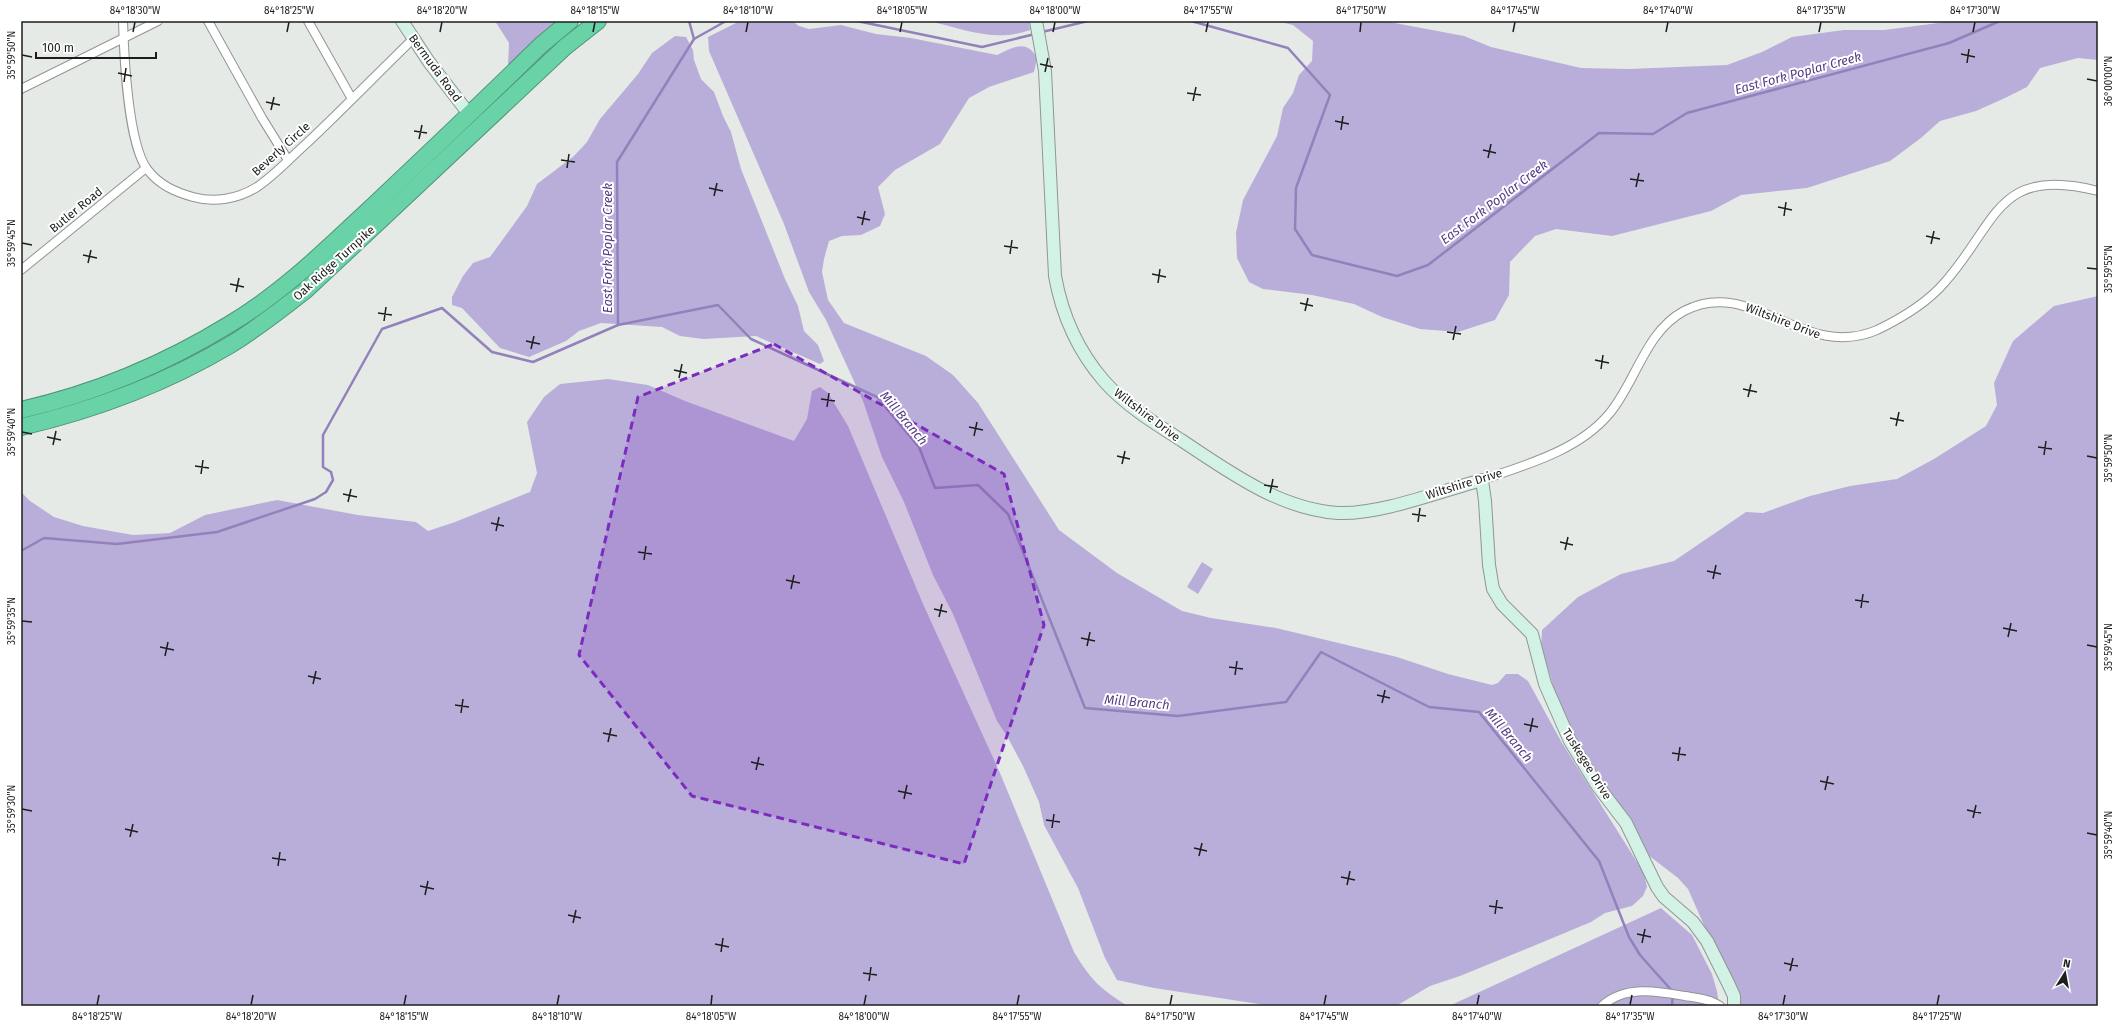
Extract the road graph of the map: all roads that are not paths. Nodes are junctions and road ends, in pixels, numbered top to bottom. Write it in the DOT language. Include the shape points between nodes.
graph roads {
  1 [pos="123,21"];
  2 [pos="158,21"];
  3 [pos="208,21"];
  4 [pos="308,21"];
  5 [pos="402,21"];
  6 [pos="570,21"];
  7 [pos="598,21"];
  8 [pos="1037,23"];
  9 [pos="123,37"];
  10 [pos="413,39"];
  11 [pos="21,89"];
  12 [pos="352,99"];
  13 [pos="470,114"];
  14 [pos="480,127"];
  15 [pos="288,160"];
  16 [pos="146,168"];
  17 [pos="2098,191"];
  18 [pos="21,270"];
  19 [pos="21,410"];
  20 [pos="21,427"];
  21 [pos="1482,480"];
  22 [pos="1602,1006"];
  23 [pos="1720,1006"];
  24 [pos="1734,1006"];
  1 -- 9 [label="street, Beverly Circle"];
  2 -- 9 [label="street"];
  3 -- 15 [label="street"];
  4 -- 12 [label="street"];
  5 -- 10 [label="street, Bermuda Road"];
  6 -- 13 [label="highway, Oak Ridge Turnpike" via="541,45"];
  7 -- 14 [label="highway, Oak Ridge Turnpike" via="565,47"];
  8 -- 21 [label="street, Wiltshire Drive" via="1045,78 1053,262 1058,294 1072,333 1080,347 1114,391 1161,427 1237,476 1273,496 1310,509 1339,513 1368,511"];
  9 -- 11 [label="street"];
  9 -- 16 [label="street, Beverly Circle" via="132,123"];
  10 -- 12 [label="street, Beverly Circle"];
  10 -- 13 [label="street, Bermuda Road"];
  12 -- 15 [label="street, Beverly Circle"];
  13 -- 14 [label="highway"];
  13 -- 19 [label="highway, Oak Ridge Turnpike" via="297,275 231,324 138,374 77,396"];
  14 -- 20 [label="highway, Oak Ridge Turnpike" via="306,290 230,344 173,375 105,403"];
  15 -- 16 [label="street, Beverly Circle" via="249,192 212,201 176,192 161,183"];
  16 -- 18 [label="street, Butler Road"];
  17 -- 21 [label="street, Wiltshire Drive" via="2053,184 2026,190 2013,197 1991,216 1952,273 1934,293 1917,306 1863,335 1848,338 1824,337 1751,308 1731,303 1702,304 1684,311 1657,334 1628,388 1609,414 1595,427 1572,444"];
  21 -- 24 [label="street, Tuskegee Drive" via="1493,589 1502,604 1532,634 1545,684 1570,741 1597,785 1626,823 1657,887 1664,897 1693,922 1707,941 1734,996"];
  22 -- 23 [label="street" via="1614,997 1655,990 1710,1001"];
}
